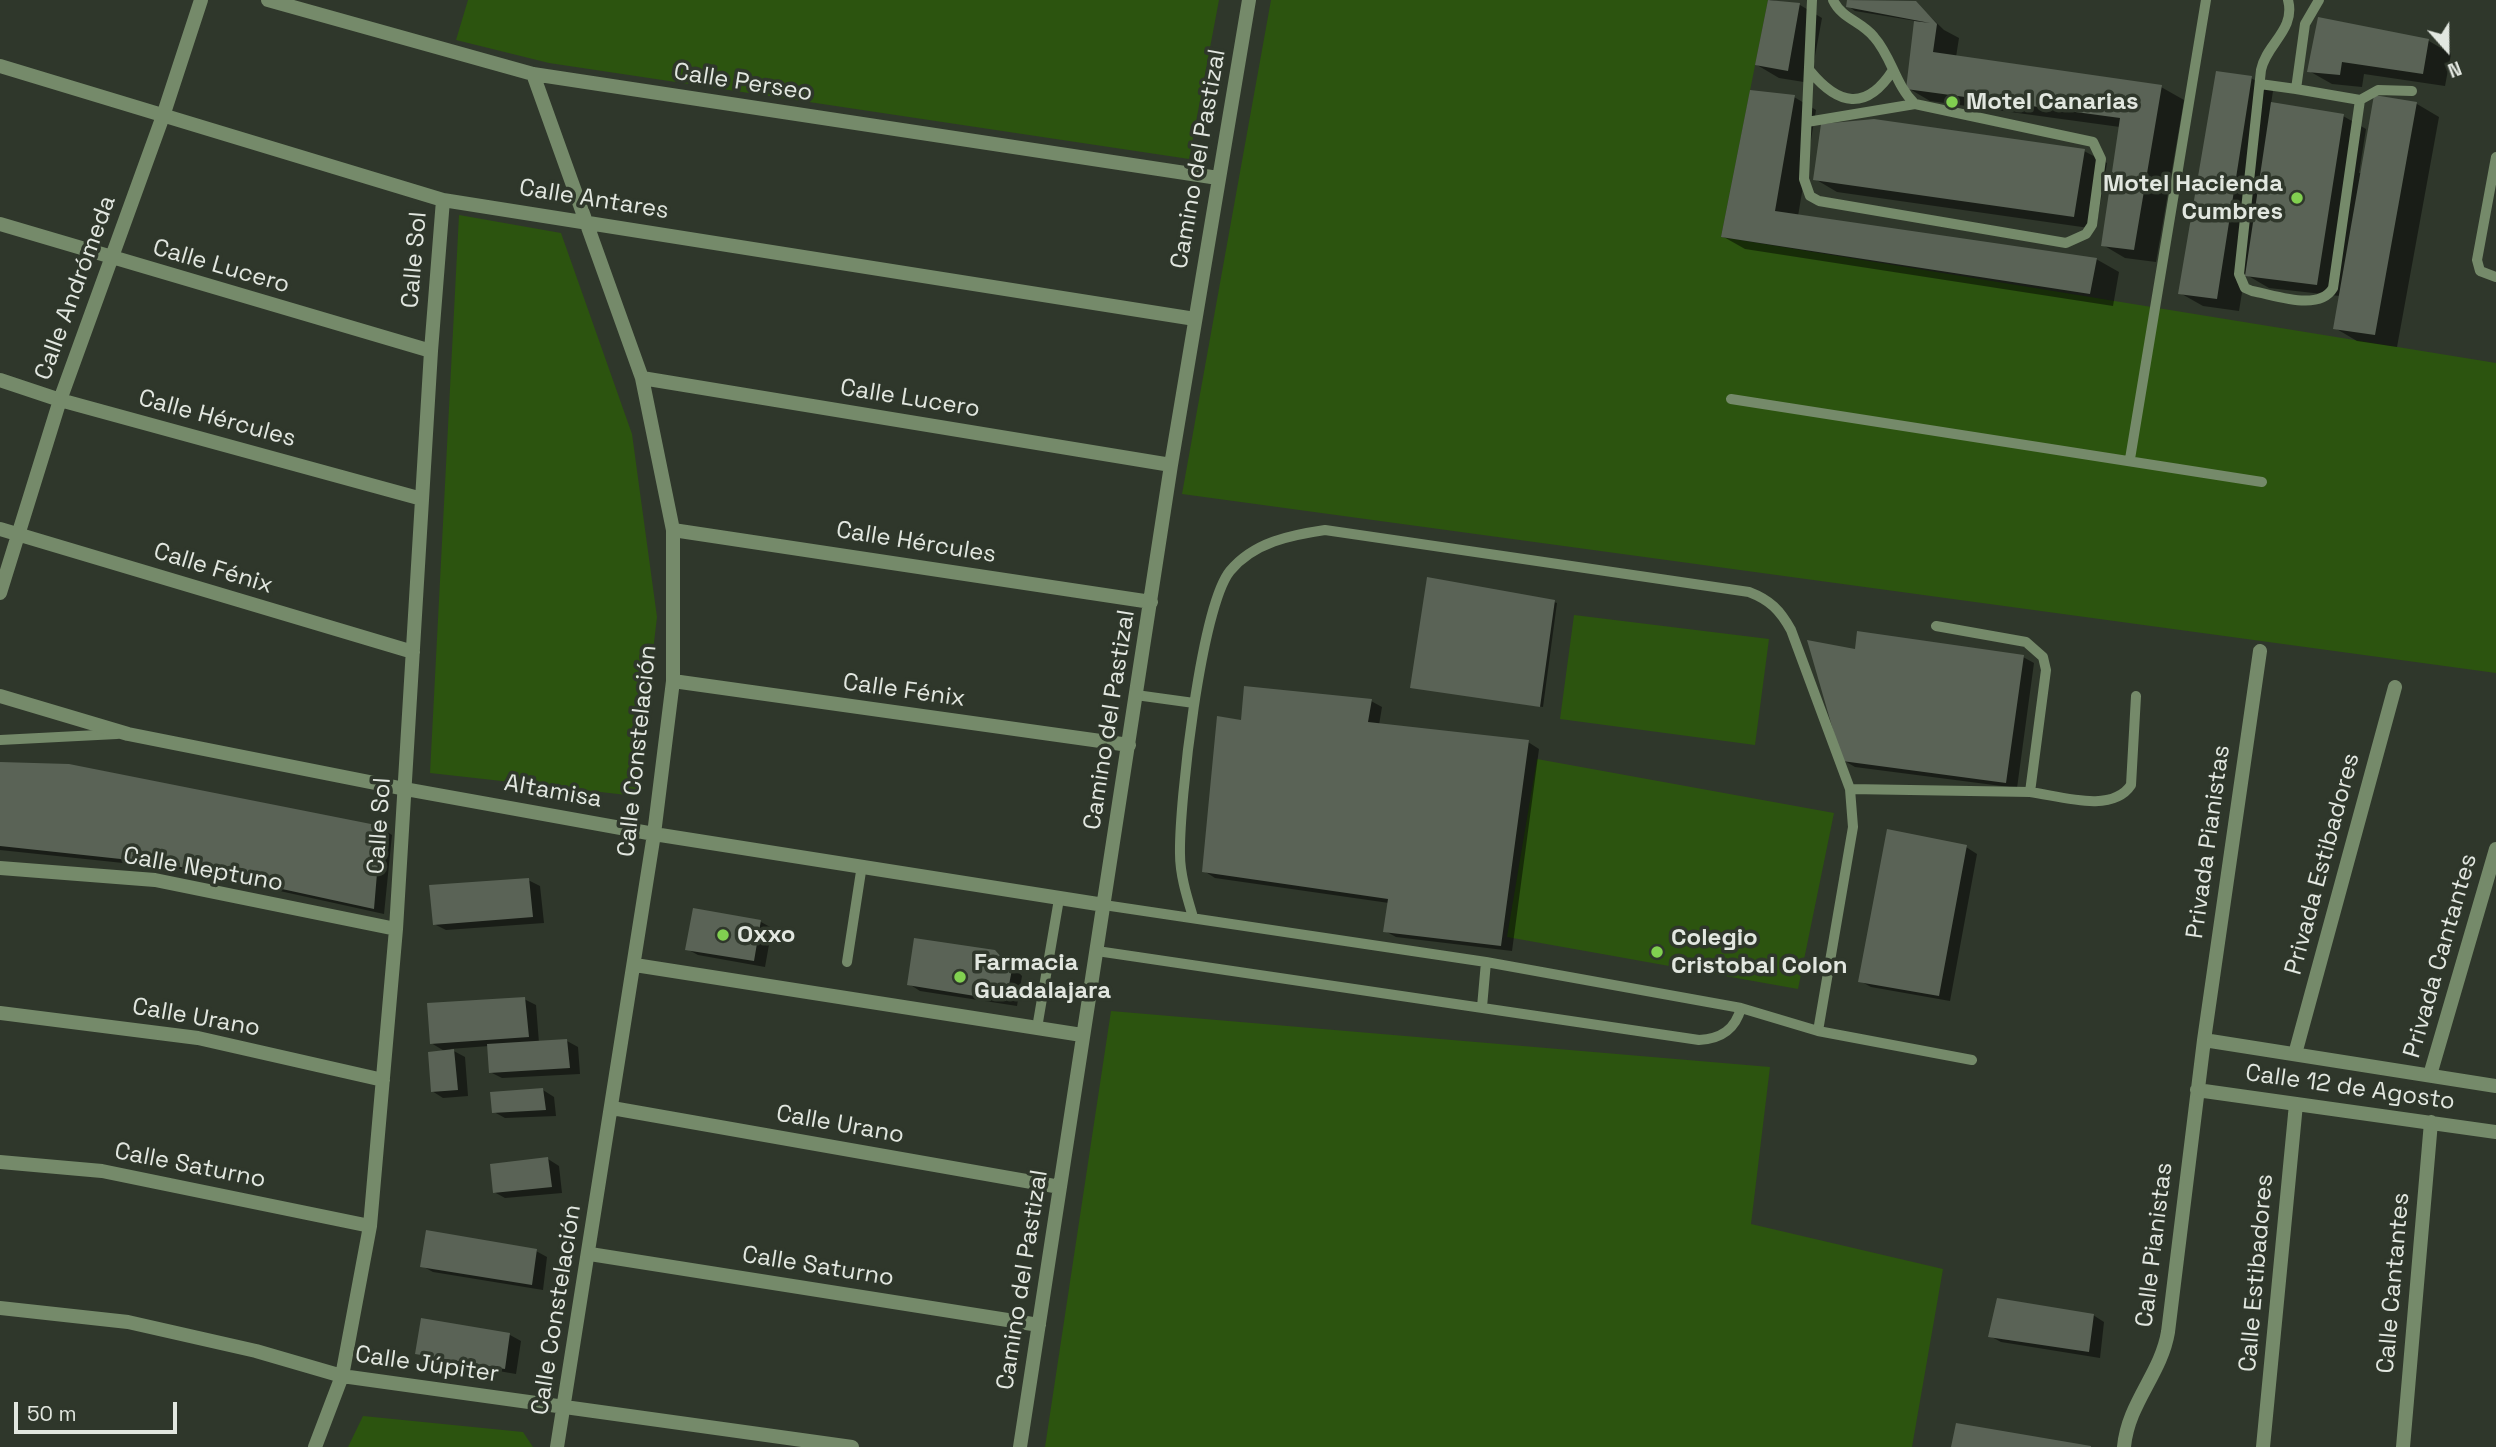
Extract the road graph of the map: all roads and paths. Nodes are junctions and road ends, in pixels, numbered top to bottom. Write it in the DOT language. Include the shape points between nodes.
graph roads {
  1 [pos="201,0"];
  2 [pos="268,0"];
  3 [pos="1249,0"];
  4 [pos="1812,0"];
  5 [pos="1833,0"];
  6 [pos="2206,0"];
  7 [pos="2288,0"];
  8 [pos="2319,0"];
  9 [pos="0,66"];
  10 [pos="1810,71"];
  11 [pos="1893,71"];
  12 [pos="533,74"];
  13 [pos="2260,84"];
  14 [pos="2296,89"];
  15 [pos="2412,91"];
  16 [pos="2360,100"];
  17 [pos="1915,104"];
  18 [pos="163,116"];
  19 [pos="1807,122"];
  20 [pos="2496,157"];
  21 [pos="1218,177"];
  22 [pos="443,200"];
  23 [pos="585,222"];
  24 [pos="0,224"];
  25 [pos="110,258"];
  26 [pos="2496,277"];
  27 [pos="1195,319"];
  28 [pos="431,351"];
  29 [pos="642,378"];
  30 [pos="0,380"];
  31 [pos="1731,399"];
  32 [pos="60,400"];
  33 [pos="2130,459"];
  34 [pos="1171,465"];
  35 [pos="2262,482"];
  36 [pos="422,499"];
  37 [pos="0,529"];
  38 [pos="673,530"];
  39 [pos="19,534"];
  40 [pos="0,593"];
  41 [pos="1151,602"];
  42 [pos="1936,626"];
  43 [pos="2260,650"];
  44 [pos="413,652"];
  45 [pos="673,681"];
  46 [pos="2395,687"];
  47 [pos="1136,695"];
  48 [pos="0,696"];
  49 [pos="2136,696"];
  50 [pos="1194,703"];
  51 [pos="128,734"];
  52 [pos="0,740"];
  53 [pos="1129,745"];
  54 [pos="405,789"];
  55 [pos="1850,789"];
  56 [pos="2030,793"];
  57 [pos="654,834"];
  58 [pos="2496,849"];
  59 [pos="862,865"];
  60 [pos="0,868"];
  61 [pos="1059,899"];
  62 [pos="1104,905"];
  63 [pos="1192,917"];
  64 [pos="396,929"];
  65 [pos="1097,951"];
  66 [pos="847,962"];
  67 [pos="1486,962"];
  68 [pos="635,965"];
  69 [pos="1482,1007"];
  70 [pos="1741,1008"];
  71 [pos="0,1013"];
  72 [pos="1037,1028"];
  73 [pos="1818,1031"];
  74 [pos="1082,1035"];
  75 [pos="2204,1040"];
  76 [pos="2295,1054"];
  77 [pos="1972,1060"];
  78 [pos="2430,1075"];
  79 [pos="383,1080"];
  80 [pos="2496,1086"];
  81 [pos="2197,1090"];
  82 [pos="2296,1104"];
  83 [pos="612,1108"];
  84 [pos="2431,1122"];
  85 [pos="2496,1132"];
  86 [pos="0,1162"];
  87 [pos="1060,1187"];
  88 [pos="370,1226"];
  89 [pos="590,1254"];
  90 [pos="0,1308"];
  91 [pos="1039,1325"];
  92 [pos="342,1376"];
  93 [pos="563,1408"];
  94 [pos="314,1447"];
  95 [pos="557,1447"];
  96 [pos="852,1447"];
  97 [pos="1020,1447"];
  98 [pos="2124,1447"];
  99 [pos="2263,1447"];
  100 [pos="2403,1447"];
  1 -- 18 [label="street, Calle Andrómeda"];
  2 -- 12 [label="street, Calle Perseo"];
  3 -- 21 [label="street, Camino del Pastizal"];
  4 -- 10 [label="lane"];
  5 -- 11 [label="lane" via="1843,15 1874,36"];
  6 -- 33 [label="lane"];
  7 -- 13 [label="lane" via="2288,23 2263,61"];
  8 -- 14 [label="lane" via="2305,24"];
  9 -- 18 [label="street, Calle Antares"];
  10 -- 11 [label="lane" via="1838,98 1856,99 1873,93"];
  10 -- 19 [label="lane"];
  11 -- 17 [label="lane"];
  12 -- 21 [label="street, Calle Perseo"];
  12 -- 23 [label="street, Calle Constelación"];
  13 -- 14 [label="lane"];
  13 -- 16 [label="lane" via="2239,274 2252,291 2313,301 2333,288"];
  14 -- 16 [label="lane"];
  15 -- 16 [label="lane" via="2378,90"];
  17 -- 19 [label="lane"];
  17 -- 19 [label="lane" via="2093,142 2101,159 2092,225 2086,234 2066,243 1819,201 1810,196 1804,179"];
  18 -- 22 [label="street, Calle Antares"];
  18 -- 25 [label="street, Calle Andrómeda"];
  20 -- 26 [label="lane" via="2477,260 2480,271"];
  21 -- 27 [label="street, Camino del Pastizal"];
  22 -- 23 [label="street, Calle Antares"];
  22 -- 28 [label="street, Calle Sol"];
  23 -- 27 [label="street, Calle Antares"];
  23 -- 29 [label="street, Calle Constelación"];
  24 -- 25 [label="street, Calle Lucero"];
  25 -- 28 [label="street, Calle Lucero"];
  25 -- 32 [label="street, Calle Andrómeda"];
  27 -- 34 [label="street, Camino del Pastizal"];
  28 -- 36 [label="street, Calle Sol"];
  29 -- 34 [label="street, Calle Lucero"];
  29 -- 38 [label="street, Calle Constelación"];
  30 -- 32 [label="street, Calle Hércules"];
  31 -- 33 [label="lane"];
  32 -- 36 [label="street, Calle Hércules"];
  32 -- 39 [label="street, Calle Andrómeda"];
  33 -- 35 [label="lane"];
  34 -- 41 [label="street, Camino del Pastizal"];
  36 -- 44 [label="street, Calle Sol"];
  37 -- 39 [label="street, Calle Fénix"];
  38 -- 41 [label="street, Calle Hércules"];
  38 -- 45 [label="street, Calle Constelación"];
  39 -- 40 [label="street, Calle Andrómeda"];
  39 -- 44 [label="street, Calle Fénix"];
  41 -- 47 [label="street, Camino del Pastizal"];
  42 -- 56 [label="lane" via="2026,642 2043,657 2046,670"];
  43 -- 75 [label="street, Privada Pianistas"];
  44 -- 54 [label="street, Calle Sol"];
  45 -- 53 [label="street, Calle Fénix"];
  45 -- 57 [label="street, Calle Constelación"];
  46 -- 76 [label="street, Privada Estibadores"];
  47 -- 50 [label="lane"];
  47 -- 53 [label="street, Camino del Pastizal"];
  48 -- 51 [label="street, Altamisa"];
  49 -- 56 [label="lane" via="2131,785 2124,797 2107,802"];
  50 -- 55 [label="lane" via="1214,607 1229,572 1255,550 1289,535 1325,530 1409,541 1766,598 1791,629"];
  50 -- 63 [label="lane" via="1180,857"];
  51 -- 52 [label="lane"];
  51 -- 54 [label="street, Altamisa"];
  53 -- 62 [label="street, Camino del Pastizal"];
  54 -- 57 [label="street, Altamisa"];
  54 -- 64 [label="street, Calle Sol"];
  55 -- 56 [label="lane"];
  55 -- 73 [label="lane" via="1853,827"];
  57 -- 59 [label="street, Altamisa"];
  57 -- 68 [label="street, Calle Constelación"];
  58 -- 78 [label="street, Privada Cantantes"];
  59 -- 61 [label="street, Altamisa"];
  59 -- 66 [label="lane"];
  60 -- 64 [label="street, Calle Neptuno" via="155,880"];
  61 -- 62 [label="street, Altamisa"];
  61 -- 72 [label="lane"];
  62 -- 63 [label="lane"];
  62 -- 65 [label="street, Camino del Pastizal"];
  63 -- 67 [label="lane"];
  64 -- 79 [label="street, Calle Sol"];
  65 -- 69 [label="lane"];
  65 -- 74 [label="street, Camino del Pastizal"];
  67 -- 69 [label="lane"];
  67 -- 70 [label="lane"];
  68 -- 72 [label="street"];
  68 -- 83 [label="street, Calle Constelación"];
  69 -- 70 [label="lane" via="1699,1040 1726,1033"];
  70 -- 73 [label="lane"];
  71 -- 79 [label="street, Calle Urano" via="198,1038"];
  72 -- 74 [label="street"];
  73 -- 77 [label="lane"];
  74 -- 87 [label="street, Camino del Pastizal"];
  75 -- 76 [label="street, Calle 12 de Agosto"];
  75 -- 81 [label="street, Calle Pianistas"];
  76 -- 78 [label="street, Calle 12 de Agosto"];
  78 -- 80 [label="street, Calle 12 de Agosto"];
  79 -- 88 [label="street, Calle Sol"];
  81 -- 82 [label="street, Calle 12 de Agosto"];
  81 -- 98 [label="street, Calle Pianistas" via="2165,1347 2131,1414"];
  82 -- 84 [label="street, Calle 12 de Agosto"];
  82 -- 99 [label="street, Calle Estibadores"];
  83 -- 87 [label="street, Calle Urano"];
  83 -- 89 [label="street, Calle Constelación"];
  84 -- 85 [label="street, Calle 12 de Agosto"];
  84 -- 100 [label="street, Calle Cantantes"];
  86 -- 88 [label="street, Calle Saturno" via="102,1171"];
  87 -- 91 [label="street, Camino del Pastizal"];
  88 -- 92 [label="street, Calle Sol"];
  89 -- 91 [label="street, Calle Saturno"];
  89 -- 93 [label="street, Calle Constelación"];
  90 -- 92 [label="street, Calle Júpiter" via="128,1322 256,1350"];
  91 -- 97 [label="street, Camino del Pastizal"];
  92 -- 93 [label="street, Calle Júpiter"];
  92 -- 94 [label="street, Calle Sol"];
  93 -- 95 [label="street, Calle Constelación"];
  93 -- 96 [label="street, Calle Júpiter"];
}
